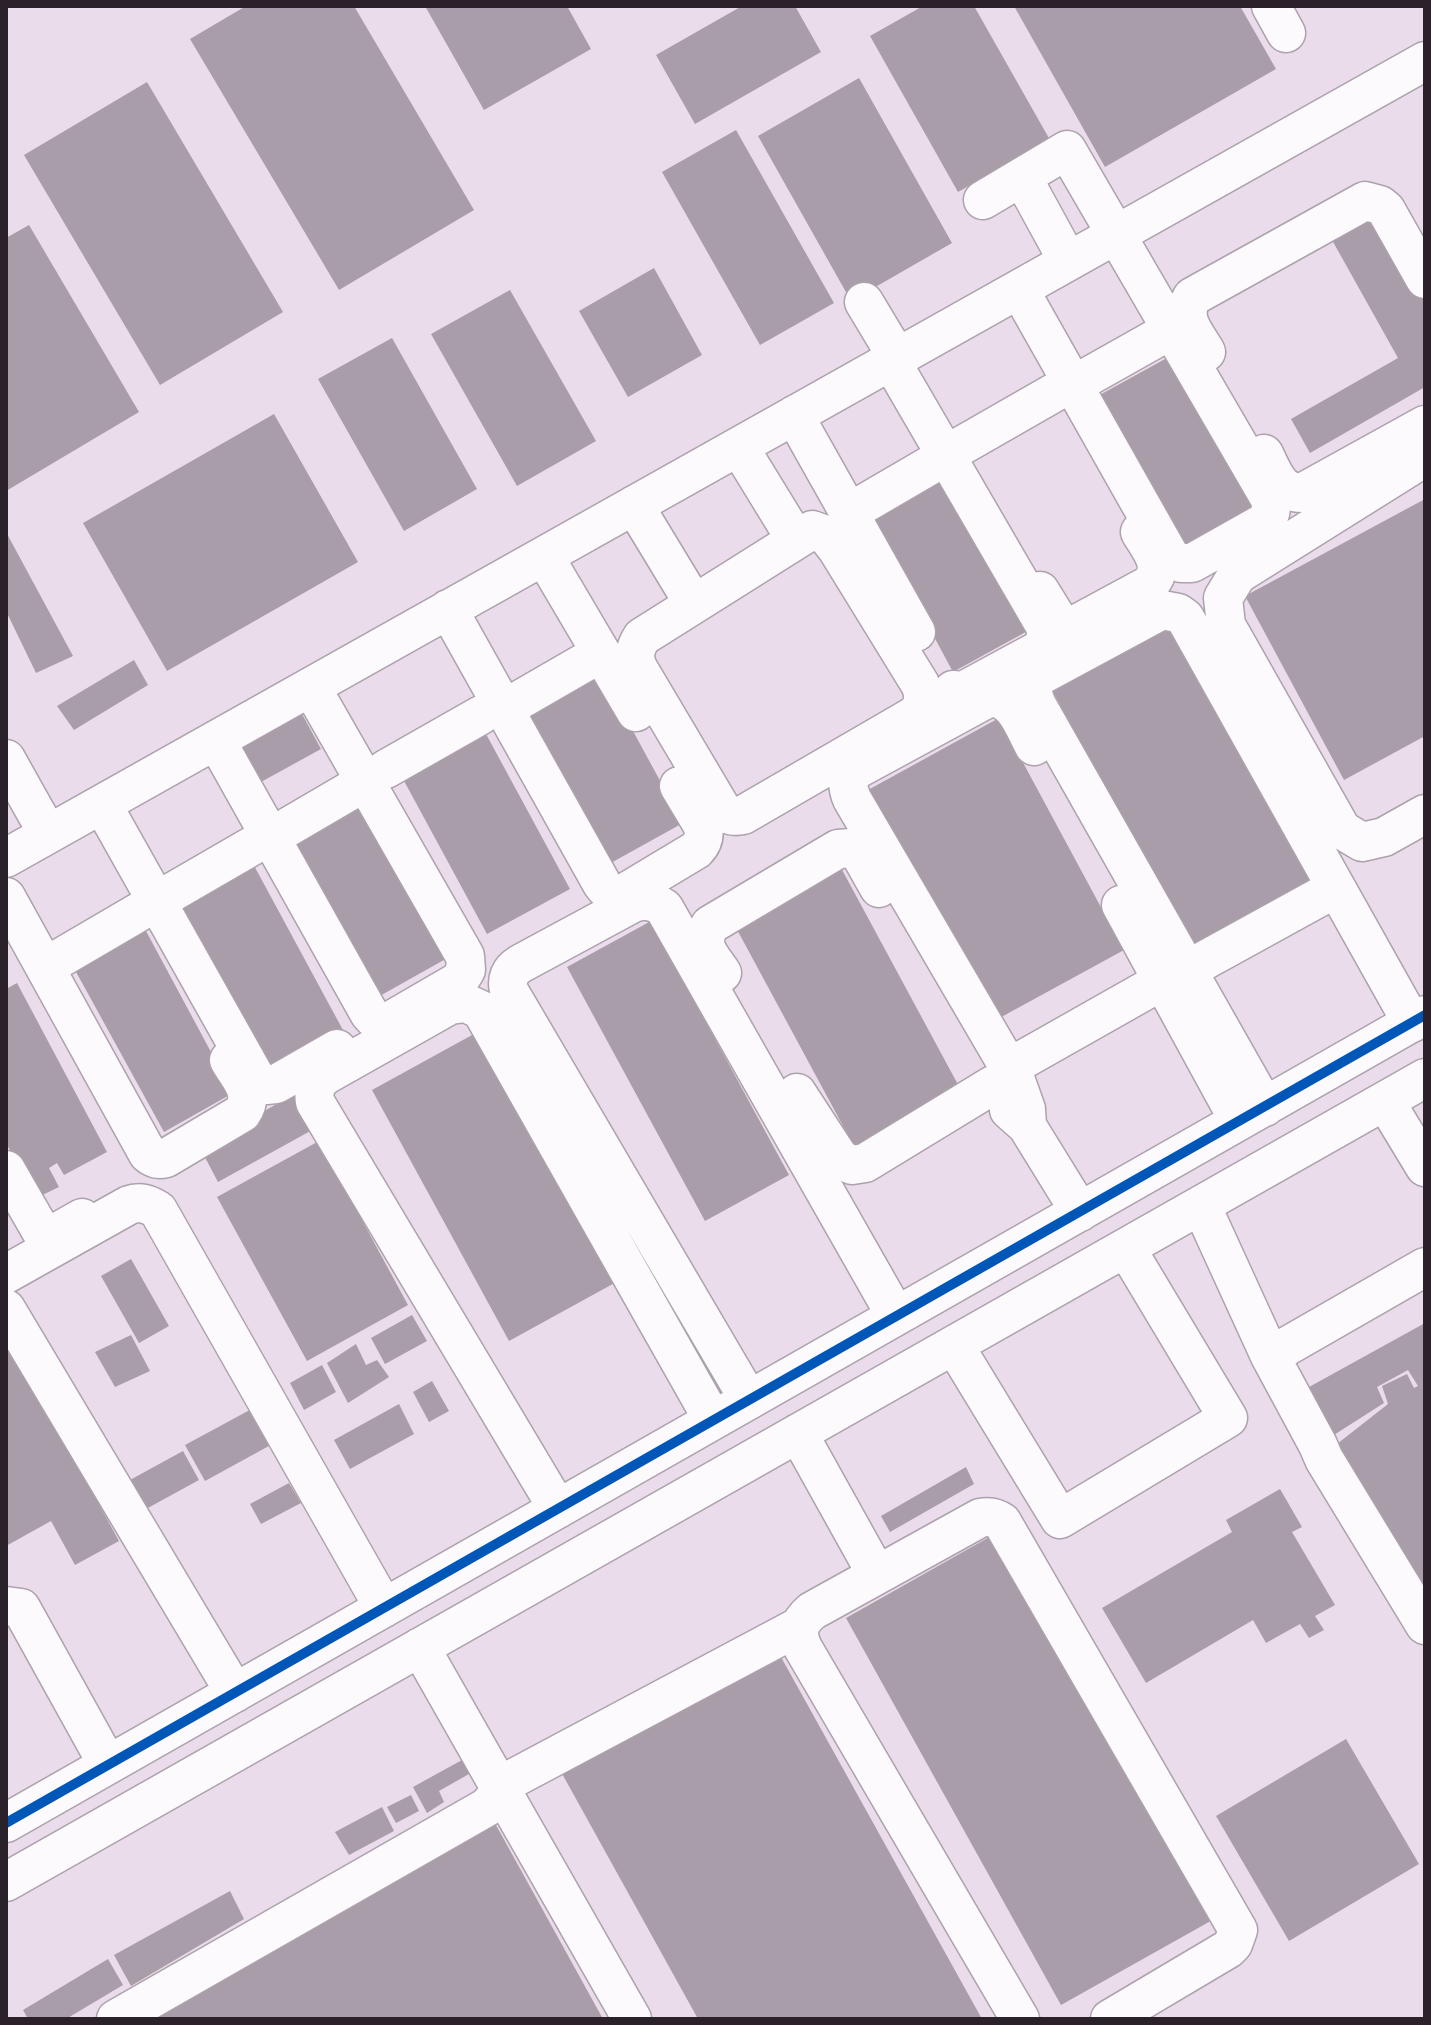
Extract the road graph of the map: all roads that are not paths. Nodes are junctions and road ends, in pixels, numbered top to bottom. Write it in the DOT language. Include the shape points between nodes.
graph roads {
  1 [pos="1425,61"];
  2 [pos="1022,177"];
  3 [pos="983,200"];
  4 [pos="1116,235"];
  5 [pos="1068,261"];
  6 [pos="1425,279"];
  7 [pos="1011,294"];
  8 [pos="864,302"];
  9 [pos="1171,330"];
  10 [pos="898,357"];
  11 [pos="1066,388"];
  12 [pos="794,415"];
  13 [pos="1425,425"];
  14 [pos="739,447"];
  15 [pos="954,451"];
  16 [pos="1425,457"];
  17 [pos="634,505"];
  18 [pos="850,512"];
  19 [pos="796,540"];
  20 [pos="544,556"];
  21 [pos="694,604"];
  22 [pos="438,615"];
  23 [pos="601,653"];
  24 [pos="322,680"];
  25 [pos="493,712"];
  26 [pos="206,745"];
  27 [pos="6,759"];
  28 [pos="376,776"];
  29 [pos="91,810"];
  30 [pos="1425,814"];
  31 [pos="48,834"];
  32 [pos="261,842"];
  33 [pos="6,858"];
  34 [pos="1336,888"];
  35 [pos="6,897"];
  36 [pos="148,907"];
  37 [pos="6,949"];
  38 [pos="45,967"];
  39 [pos="1174,975"];
  40 [pos="1418,1019"];
  41 [pos="1002,1076"];
  42 [pos="1425,1078"];
  43 [pos="1385,1101"];
  44 [pos="1252,1114"];
  45 [pos="1425,1167"];
  46 [pos="6,1170"];
  47 [pos="1201,1205"];
  48 [pos="1080,1212"];
  49 [pos="1126,1248"];
  50 [pos="1425,1267"];
  51 [pos="6,1274"];
  52 [pos="6,1309"];
  53 [pos="896,1316"];
  54 [pos="954,1345"];
  55 [pos="1270,1356"];
  56 [pos="749,1400"];
  57 [pos="713,1420"];
  58 [pos="798,1433"];
  59 [pos="558,1509"];
  60 [pos="877,1575"];
  61 [pos="6,1606"];
  62 [pos="384,1608"];
  63 [pos="1425,1625"];
  64 [pos="798,1627"];
  65 [pos="420,1647"];
  66 [pos="235,1693"];
  67 [pos="108,1765"];
  68 [pos="499,1786"];
  69 [pos="6,1823"];
  70 [pos="6,1882"];
  71 [pos="116,2019"];
  72 [pos="632,2019"];
  73 [pos="1020,2019"];
  74 [pos="1110,2019"];
  1 -- 4 [label="street"];
  2 -- 3 [label="street"];
  2 -- 4 [label="street" via="1067,150"];
  2 -- 5 [label="street"];
  4 -- 5 [label="street"];
  4 -- 9 [label="street"];
  5 -- 7 [label="street"];
  6 -- 13 [label="street" via="1386,210 1365,201 1192,297 1186,311 1281,485 1290,492 1302,493"];
  7 -- 10 [label="street"];
  7 -- 11 [label="street"];
  8 -- 10 [label="street"];
  9 -- 11 [label="street"];
  9 -- 11 [label="street" via="1270,499 1271,513 1263,523 1192,563 1176,562 1168,554"];
  10 -- 12 [label="street"];
  10 -- 15 [label="street"];
  11 -- 15 [label="street"];
  11 -- 15 [label="street" via="1156,561 1157,574 1149,585 1078,624 1062,624"];
  12 -- 14 [label="street"];
  12 -- 18 [label="street"];
  14 -- 17 [label="street"];
  14 -- 19 [label="street"];
  15 -- 18 [label="street"];
  15 -- 18 [label="street" via="1045,626 1046,640 1039,650 967,689 951,689"];
  16 -- 30 [label="street" via="1237,575 1223,598 1226,625 1342,830 1362,842 1384,837"];
  17 -- 20 [label="street"];
  17 -- 21 [label="street"];
  19 -- 21 [label="street"];
  19 -- 21 [label="street" via="812,530 832,541 920,684 923,703 917,714 738,816 721,808 635,660 642,637"];
  20 -- 22 [label="street"];
  20 -- 23 [label="street"];
  22 -- 24 [label="street"];
  22 -- 25 [label="street"];
  23 -- 25 [label="street"];
  23 -- 25 [label="street" via="704,833 696,850 626,892 610,892 602,884"];
  24 -- 26 [label="street"];
  24 -- 28 [label="street"];
  25 -- 28 [label="street"];
  25 -- 28 [label="street" via="582,895 574,913 508,953 492,952 484,944"];
  26 -- 29 [label="street"];
  26 -- 32 [label="street"];
  27 -- 31 [label="street"];
  28 -- 32 [label="street"];
  28 -- 32 [label="street" via="467,963 459,981 390,1021 376,1020 369,1013"];
  29 -- 31 [label="street"];
  29 -- 36 [label="street"];
  31 -- 33 [label="street"];
  32 -- 36 [label="street"];
  32 -- 36 [label="street" via="348,1014 353,1027 345,1045 271,1086 257,1080"];
  34 -- 39 [label="street"];
  34 -- 39 [label="street" via="1189,625 1178,613 1162,610 1034,679 1032,692"];
  34 -- 40 [label="street"];
  35 -- 38 [label="street"];
  36 -- 38 [label="street"];
  36 -- 38 [label="street" via="249,1098 242,1113 166,1158 148,1154"];
  37 -- 46 [label="street" via="137,1175 130,1187 52,1235 41,1231"];
  39 -- 41 [label="street"];
  39 -- 41 [label="street" via="1012,705 990,697 850,773 849,793"];
  39 -- 44 [label="street"];
  40 -- 44 [label="street"];
  41 -- 41 [label="street" via="851,848 838,849 761,894 710,925 704,936 706,948 840,1159 852,1165 865,1163"];
  41 -- 48 [label="street" via="1022,1093 1027,1126"];
  42 -- 43 [label="street"];
  43 -- 45 [label="street"];
  43 -- 47 [label="street"];
  44 -- 48 [label="street"];
  47 -- 49 [label="street"];
  47 -- 55 [label="street"];
  48 -- 53 [label="street"];
  49 -- 54 [label="street"];
  49 -- 54 [label="street" via="1228,1418 1060,1519"];
  50 -- 55 [label="street"];
  51 -- 62 [label="street" via="129,1205 144,1203 158,1210"];
  52 -- 66 [label="street"];
  53 -- 56 [label="street"];
  53 -- 56 [label="street" via="664,908 649,901 633,903 514,967 509,991"];
  54 -- 58 [label="street"];
  55 -- 63 [label="street" via="1324,1459"];
  56 -- 57 [label="street"];
  57 -- 59 [label="street"];
  57 -- 59 [label="street" via="481,1010 466,1003 450,1005 326,1075 314,1089 315,1102"];
  58 -- 60 [label="street"];
  58 -- 65 [label="street"];
  59 -- 62 [label="street"];
  60 -- 64 [label="street" via="812,1611"];
  60 -- 74 [label="street" via="980,1518 1002,1522 1235,1924 1237,1938 1228,1949"];
  61 -- 67 [label="street" via="21,1608"];
  62 -- 66 [label="street"];
  64 -- 68 [label="street"];
  64 -- 73 [label="street" via="803,1648"];
  65 -- 68 [label="street"];
  65 -- 70 [label="street"];
  66 -- 67 [label="street"];
  67 -- 69 [label="street"];
  68 -- 71 [label="street" via="487,1807"];
  68 -- 72 [label="street"];
}
